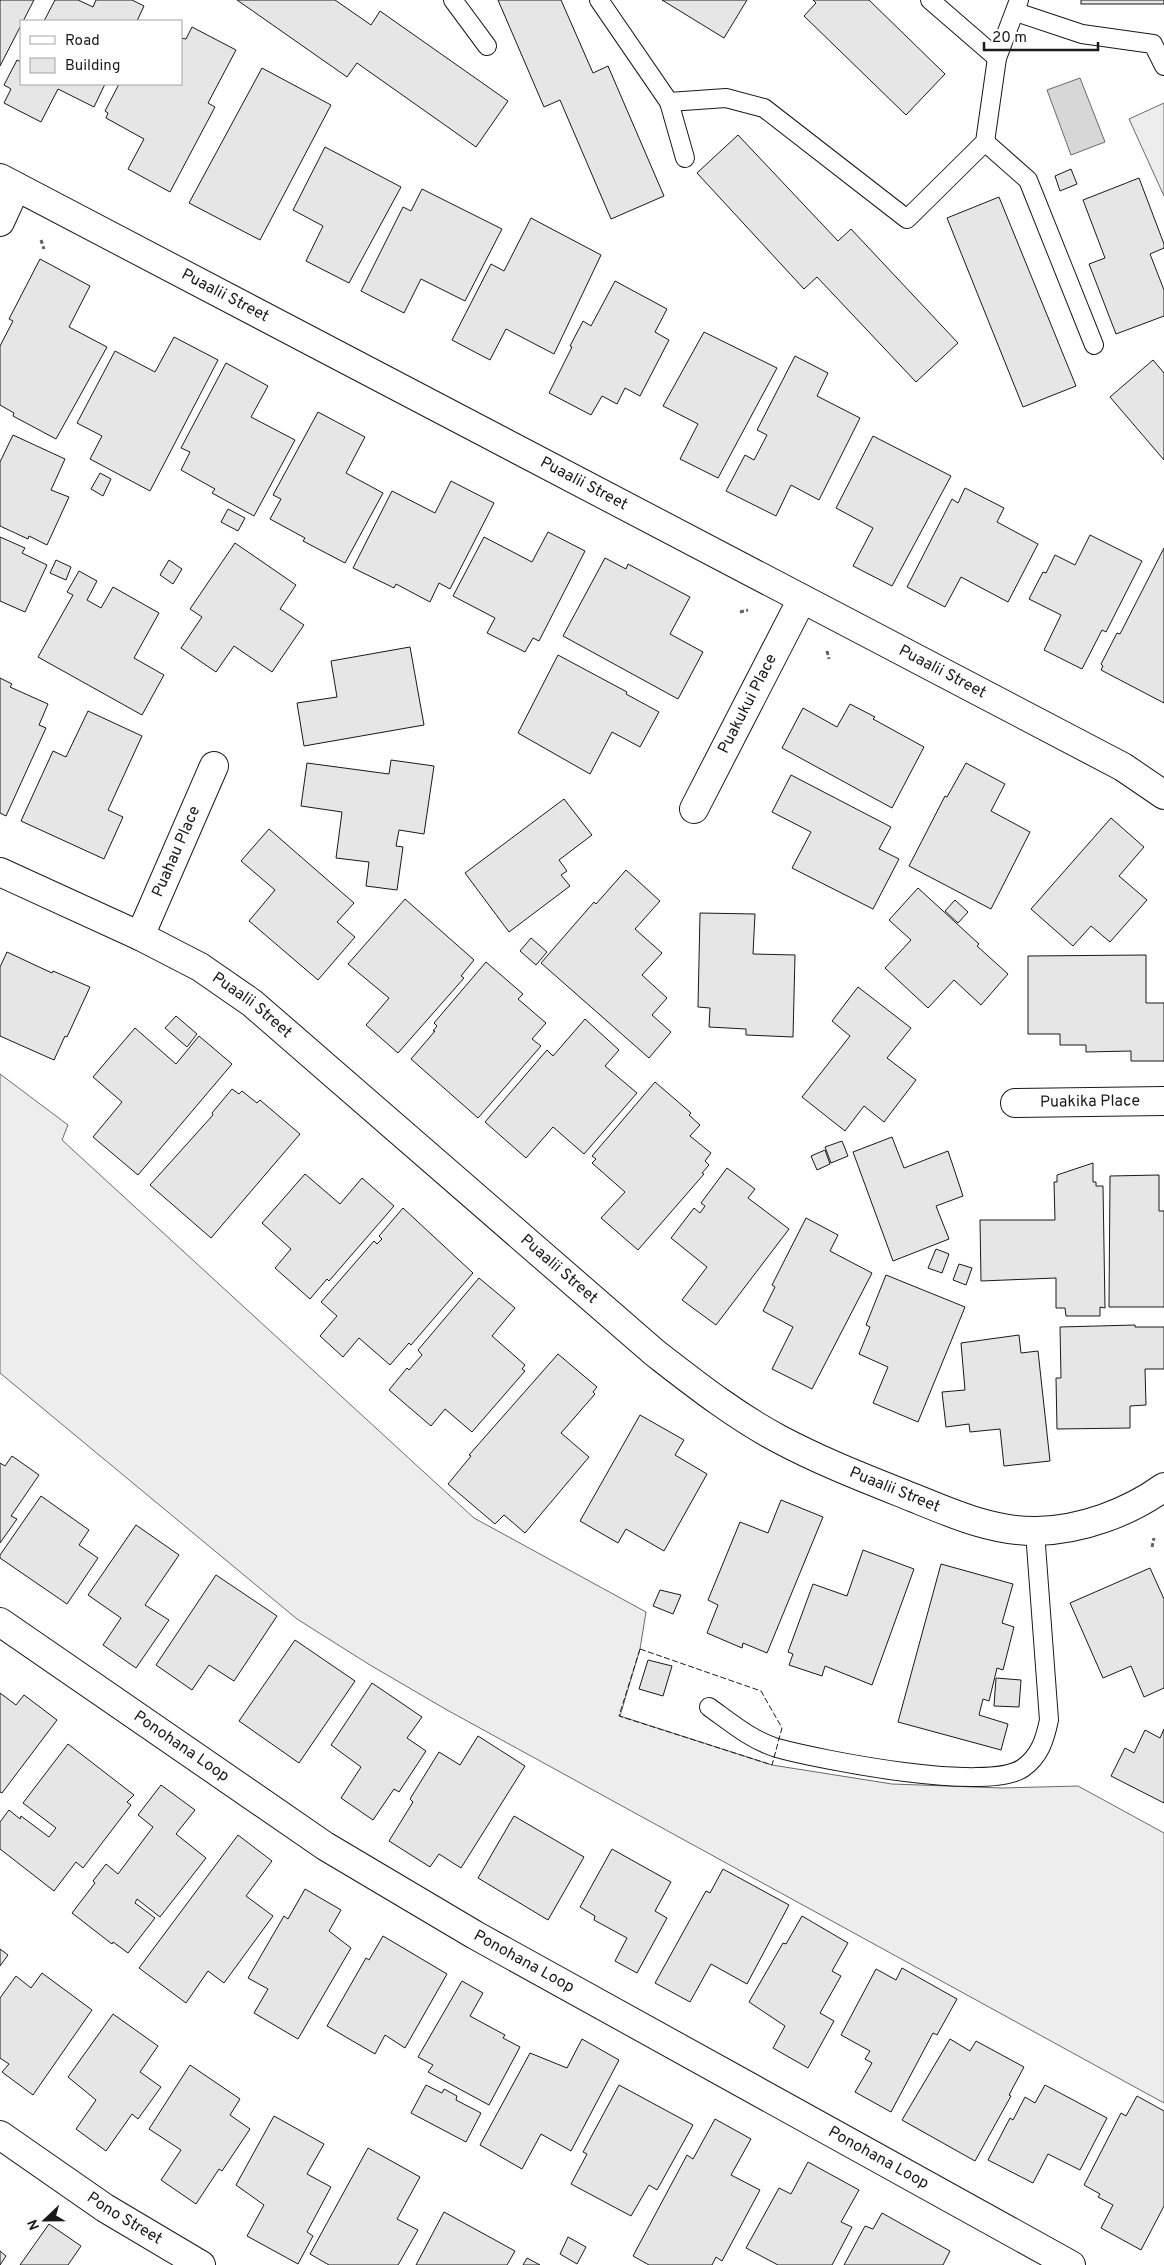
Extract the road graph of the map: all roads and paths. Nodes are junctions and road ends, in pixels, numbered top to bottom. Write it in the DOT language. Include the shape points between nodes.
graph roads {
  1 [pos="453,0"];
  2 [pos="599,0"];
  3 [pos="930,0"];
  4 [pos="1018,6"];
  5 [pos="1159,44"];
  6 [pos="486,46"];
  7 [pos="997,58"];
  8 [pos="1164,66"];
  9 [pos="669,102"];
  10 [pos="985,142"];
  11 [pos="685,158"];
  12 [pos="8,182"];
  13 [pos="0,222"];
  14 [pos="41,240"];
  15 [pos="44,249"];
  16 [pos="1094,345"];
  17 [pos="802,599"];
  18 [pos="748,610"];
  19 [pos="740,612"];
  20 [pos="827,651"];
  21 [pos="829,658"];
  22 [pos="214,766"];
  23 [pos="1164,795"];
  24 [pos="694,809"];
  25 [pos="0,872"];
  26 [pos="140,936"];
  27 [pos="1164,1101"];
  28 [pos="1015,1102"];
  29 [pos="1163,1489"];
  30 [pos="1036,1532"];
  31 [pos="1154,1538"];
  32 [pos="1152,1547"];
  33 [pos="0,1622"];
  34 [pos="709,1707"];
  35 [pos="0,2135"];
  36 [pos="201,2265"];
  37 [pos="1071,2265"];
  1 -- 6 [label="lane"];
  2 -- 9 [label="lane"];
  3 -- 7 [label="lane"];
  4 -- 5 [label="lane" via="1082,34"];
  4 -- 7 [label="lane"];
  5 -- 8 [label="lane"];
  7 -- 10 [label="lane"];
  9 -- 10 [label="lane" via="726,98 764,108 907,219"];
  9 -- 11 [label="lane"];
  10 -- 16 [label="lane" via="1028,180"];
  12 -- 13 [label="street"];
  12 -- 17 [label="street, Puaalii Street"];
  14 -- 15 [label="path"];
  17 -- 23 [label="street, Puaalii Street" via="1123,767"];
  17 -- 24 [label="street, Puakukui Place"];
  18 -- 19 [label="path"];
  20 -- 21 [label="path"];
  22 -- 26 [label="street, Puahau Place"];
  25 -- 26 [label="street, Puaalii Street"];
  26 -- 30 [label="street, Puaalii Street" via="200,967 252,1003 655,1353 716,1400 778,1439 836,1466 988,1526"];
  27 -- 28 [label="street, Puakika Place"];
  29 -- 30 [label="street, Puaalii Street" via="1098,1520 1063,1530"];
  30 -- 34 [label="lane" via="1049,1720 1036,1758 1022,1769 1003,1776 970,1778 890,1771 776,1748 750,1736"];
  31 -- 32 [label="path"];
  33 -- 37 [label="street, Ponohana Loop" via="324,1846 518,1959"];
  35 -- 36 [label="street, Pono Street" via="105,2208"];
}
